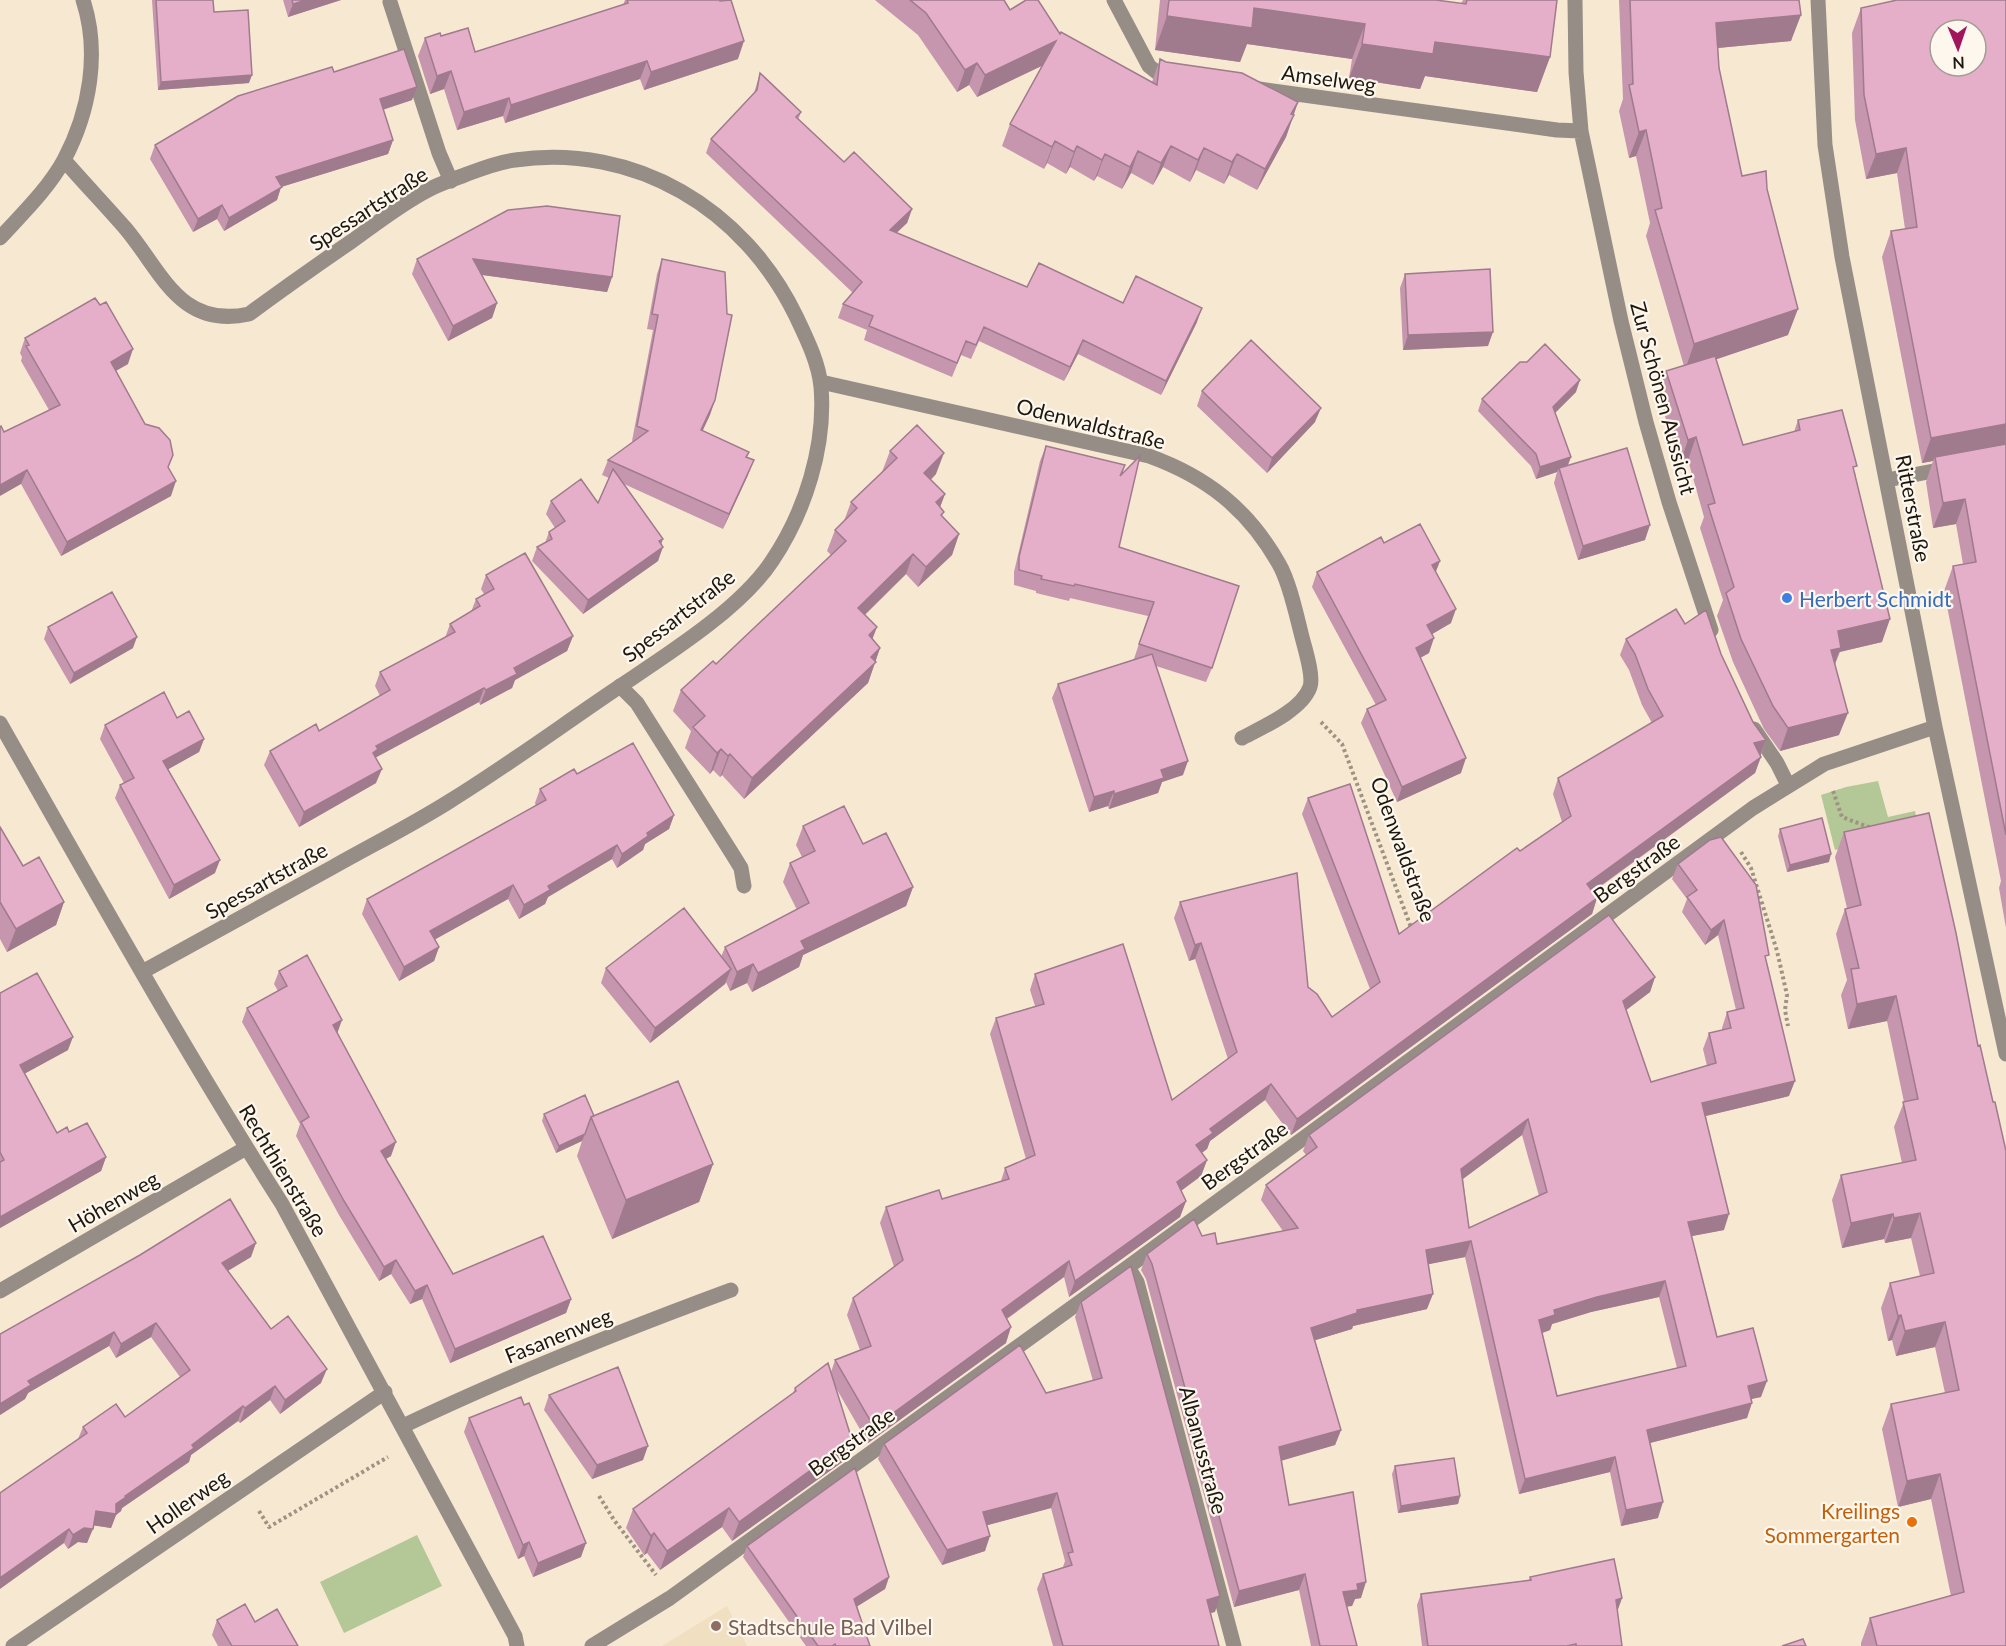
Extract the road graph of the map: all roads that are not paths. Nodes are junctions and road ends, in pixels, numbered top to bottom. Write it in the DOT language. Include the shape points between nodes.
graph roads {
  1 [pos="83,0"];
  2 [pos="1114,0"];
  3 [pos="1575,0"];
  4 [pos="1818,0"];
  5 [pos="390,2"];
  6 [pos="1182,79"];
  7 [pos="1241,87"];
  8 [pos="1581,131"];
  9 [pos="64,160"];
  10 [pos="451,181"];
  11 [pos="0,238"];
  12 [pos="821,382"];
  13 [pos="1963,466"];
  14 [pos="1887,480"];
  15 [pos="1716,644"];
  16 [pos="621,686"];
  17 [pos="1747,714"];
  18 [pos="0,723"];
  19 [pos="1935,727"];
  20 [pos="1242,738"];
  21 [pos="1788,785"];
  22 [pos="744,886"];
  23 [pos="142,972"];
  24 [pos="2006,1054"];
  25 [pos="246,1148"];
  26 [pos="1128,1267"];
  27 [pos="731,1290"];
  28 [pos="0,1291"];
  29 [pos="385,1392"];
  30 [pos="403,1426"];
  31 [pos="13,1646"];
  32 [pos="517,1646"];
  33 [pos="592,1646"];
  34 [pos="1234,1646"];
  1 -- 9 [label="street" via="92,35 92,67 85,102"];
  2 -- 6 [label="street" via="1149,66 1159,74"];
  3 -- 8 [label="street, Zur Schönen Aussicht"];
  4 -- 14 [label="street, Ritterstraße" via="1824,135 1833,202"];
  5 -- 10 [label="street"];
  7 -- 8 [label="street, Amselweg"];
  8 -- 15 [label="street, Zur Schönen Aussicht" via="1646,422"];
  9 -- 10 [label="street, Spessartstraße" via="127,231 168,288 201,312 235,317 249,314 430,188"];
  9 -- 11 [label="street"];
  10 -- 12 [label="street, Spessartstraße" via="491,165 539,158 600,162 671,185 735,230 770,270 803,331"];
  12 -- 16 [label="street, Spessartstraße" via="821,418 810,478 770,564 718,616"];
  12 -- 20 [label="street, Odenwaldstraße" via="1149,456 1210,485 1237,506 1280,565 1296,611 1311,685 1301,702"];
  13 -- 14 [label="street"];
  14 -- 19 [label="street, Ritterstraße"];
  16 -- 22 [label="street, Spessartstraße" via="638,703 734,855"];
  16 -- 23 [label="street, Spessartstraße" via="452,800"];
  17 -- 21 [label="street"];
  18 -- 23 [label="street, Rechthienstraße"];
  19 -- 21 [label="street, Bergstraße" via="1824,764"];
  19 -- 24 [label="street, Ritterstraße"];
  21 -- 26 [label="street, Bergstraße"];
  23 -- 25 [label="street, Rechthienstraße"];
  25 -- 28 [label="street, Höhenweg"];
  25 -- 29 [label="street, Rechthienstraße" via="282,1204"];
  26 -- 33 [label="street, Bergstraße" via="670,1599"];
  26 -- 34 [label="street, Albanusstraße" via="1137,1282"];
  27 -- 30 [label="street, Fasanenweg" via="580,1347"];
  29 -- 30 [label="street, Rechthienstraße"];
  29 -- 31 [label="street, Hollerweg"];
  30 -- 32 [label="street, Rechthienstraße"];
}
